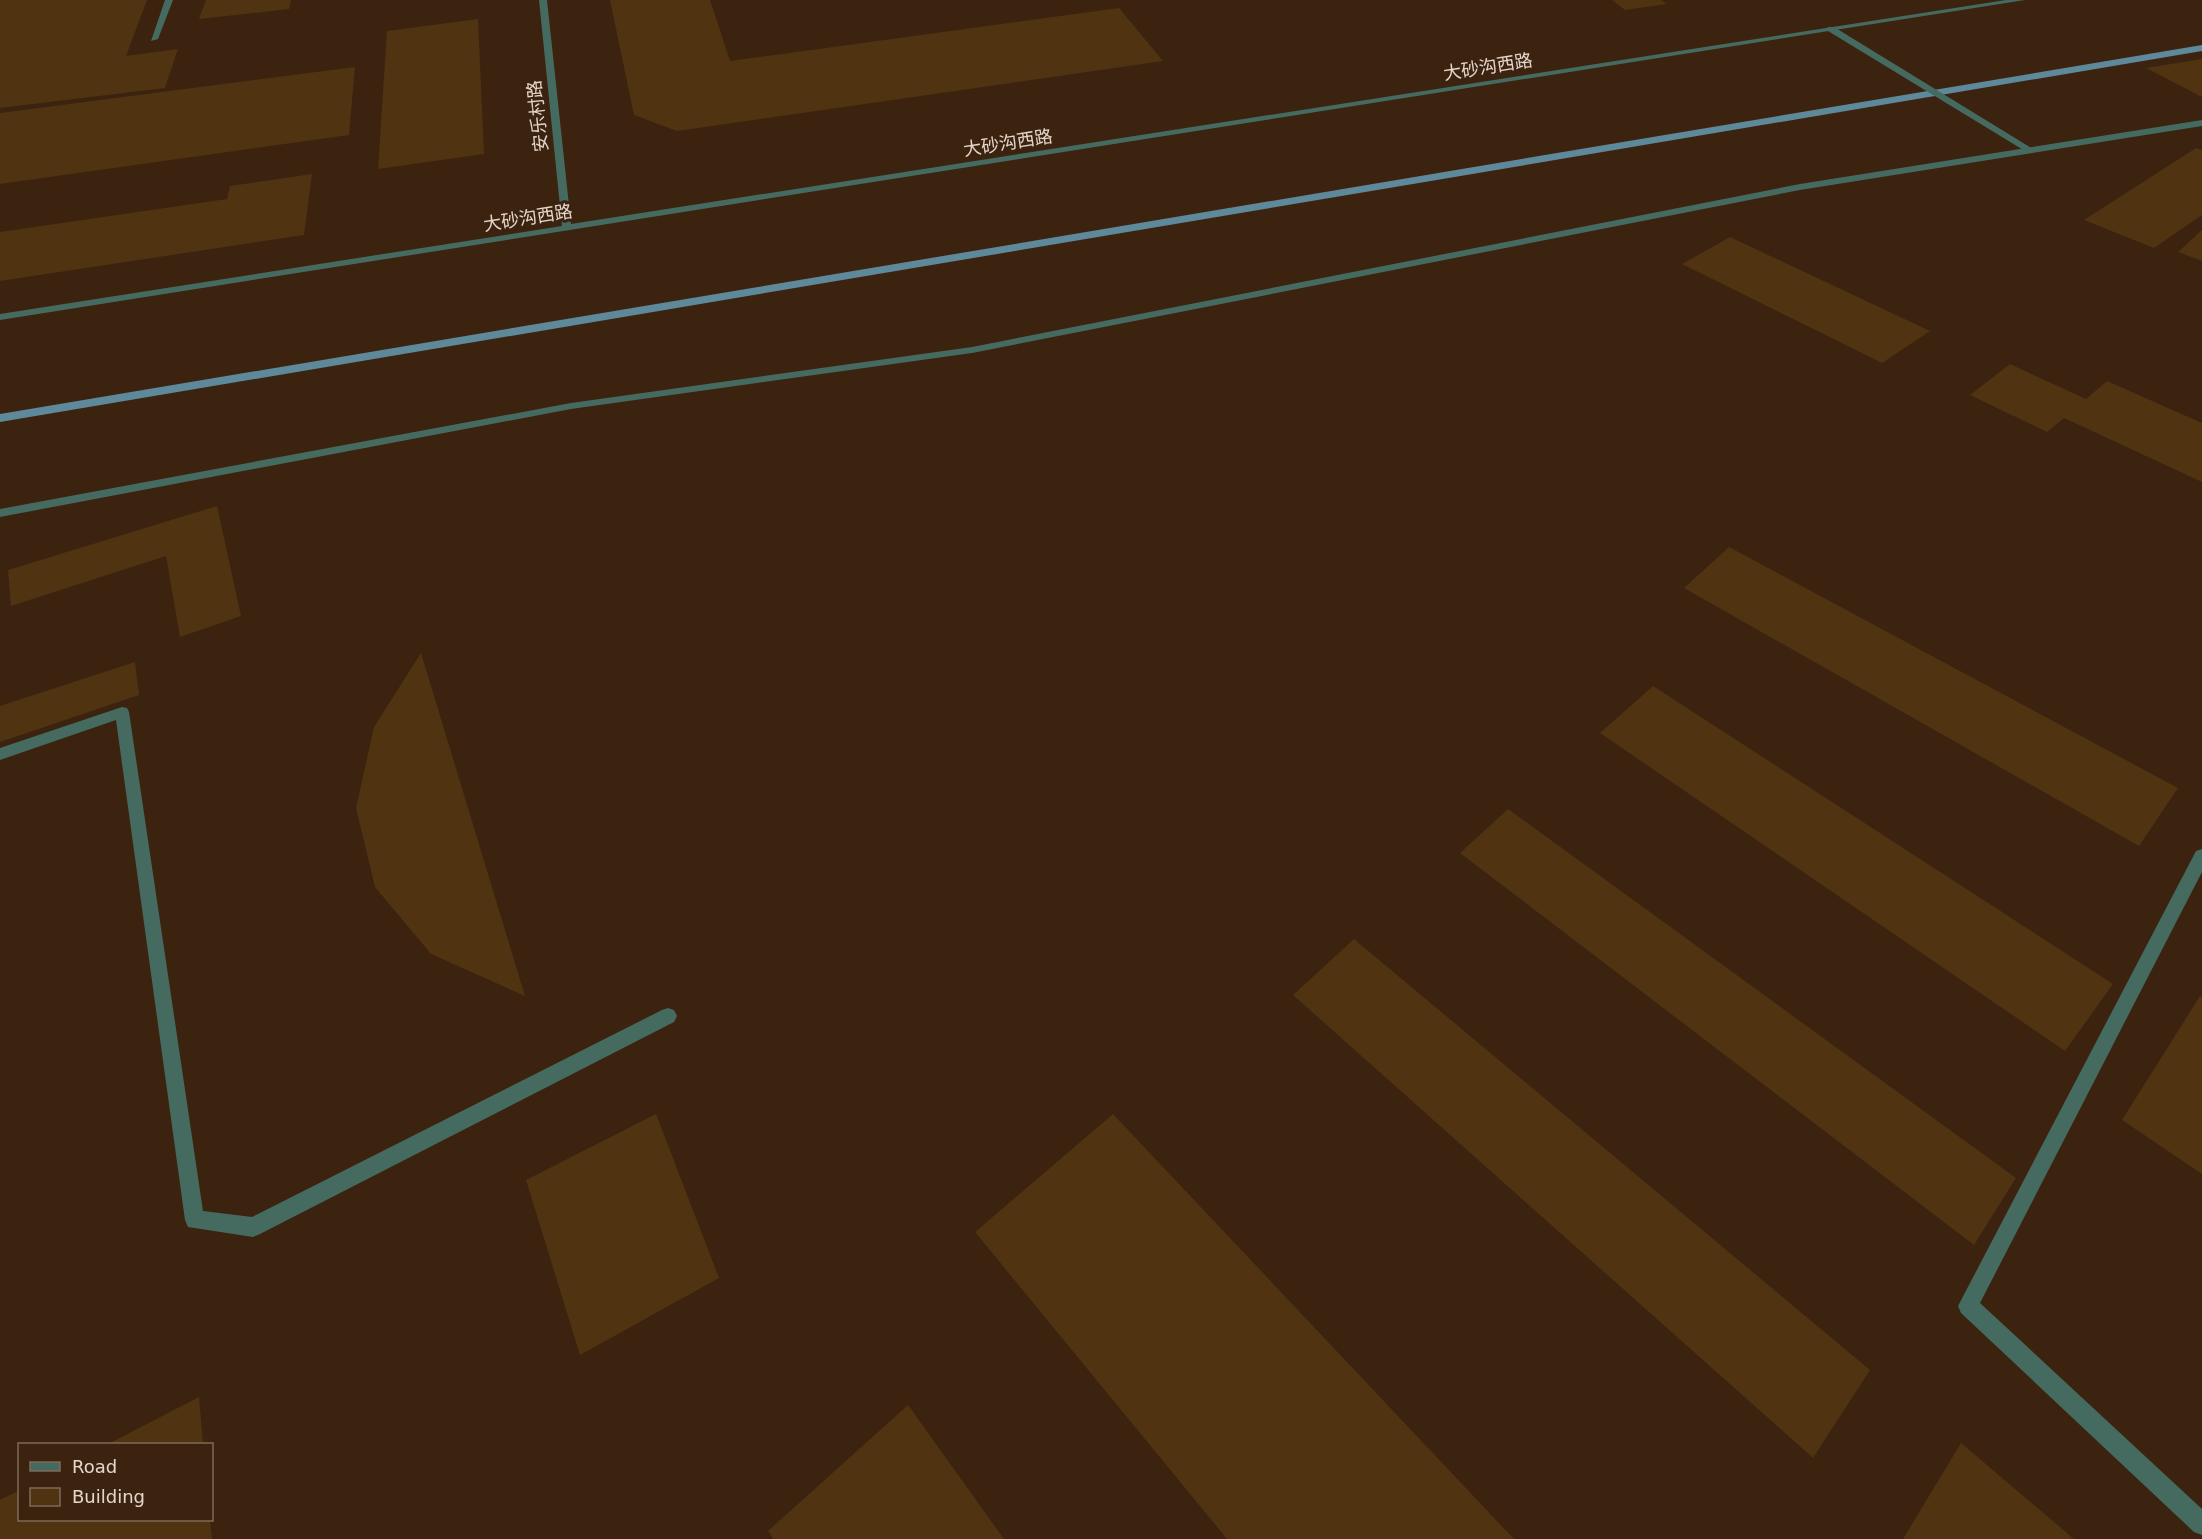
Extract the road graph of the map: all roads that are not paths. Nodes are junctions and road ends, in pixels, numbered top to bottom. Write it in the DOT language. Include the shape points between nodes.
graph roads {
  1 [pos="169,0"];
  2 [pos="543,0"];
  3 [pos="2021,0"];
  4 [pos="1831,29"];
  5 [pos="154,39"];
  6 [pos="2202,123"];
  7 [pos="2028,149"];
  8 [pos="567,229"];
  9 [pos="0,317"];
  10 [pos="0,513"];
  11 [pos="0,754"];
  12 [pos="2202,856"];
  13 [pos="668,1016"];
  14 [pos="2202,1524"];
  1 -- 5 [label="street"];
  2 -- 8 [label="street, 安乐村路"];
  3 -- 4 [label="street, 大砂沟西路"];
  4 -- 7 [label="street"];
  4 -- 8 [label="street, 大砂沟西路"];
  6 -- 7 [label="street"];
  7 -- 10 [label="street" via="1800,187 972,350 571,406"];
  8 -- 9 [label="street, 大砂沟西路"];
  11 -- 13 [label="street" via="122,712 195,1220 253,1227"];
  12 -- 14 [label="street" via="1968,1306"];
}
